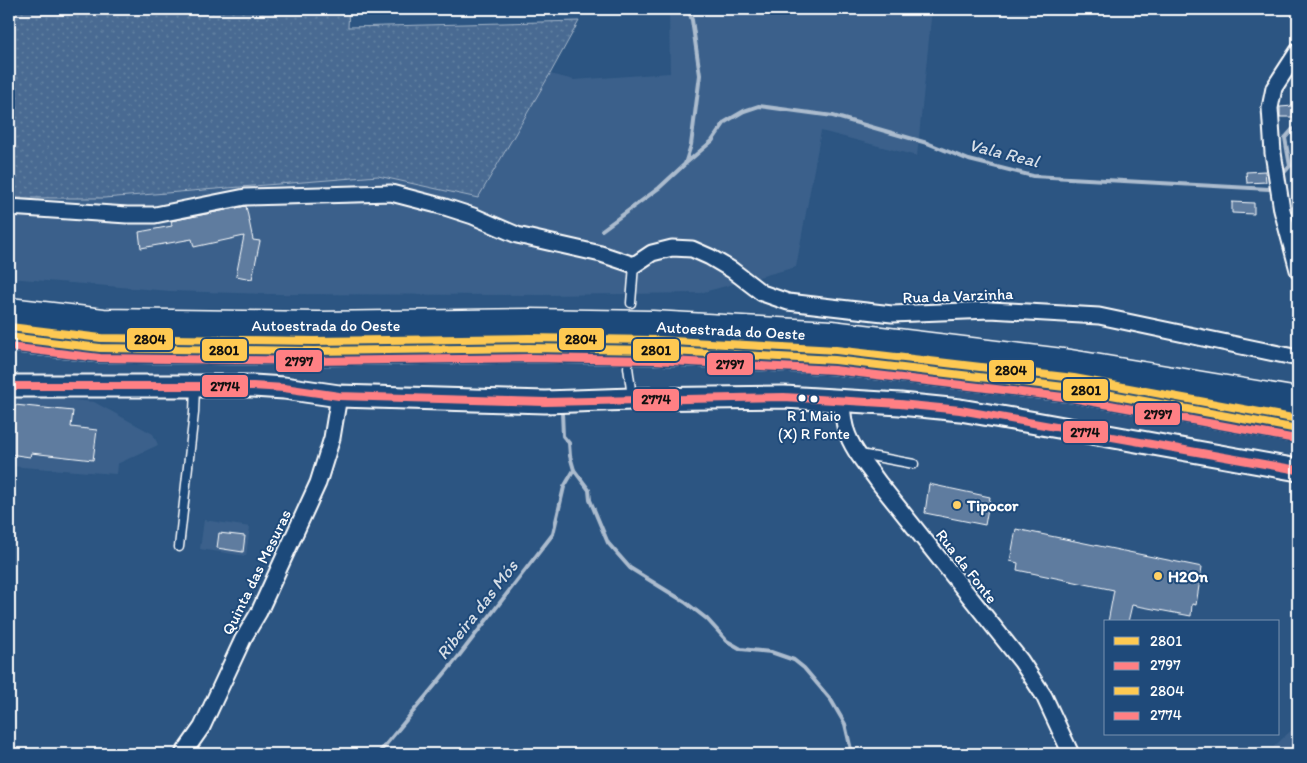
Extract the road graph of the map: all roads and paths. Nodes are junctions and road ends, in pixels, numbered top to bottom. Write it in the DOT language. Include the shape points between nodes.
graph roads {
  1 [pos="1298,51"];
  2 [pos="9,207"];
  3 [pos="634,265"];
  4 [pos="1298,270"];
  5 [pos="631,303"];
  6 [pos="9,312"];
  7 [pos="9,337"];
  8 [pos="1298,358"];
  9 [pos="628,367"];
  10 [pos="9,386"];
  11 [pos="195,387"];
  12 [pos="338,396"];
  13 [pos="632,399"];
  14 [pos="841,400"];
  15 [pos="1298,402"];
  16 [pos="1298,428"];
  17 [pos="858,453"];
  18 [pos="914,464"];
  19 [pos="1298,470"];
  20 [pos="179,547"];
  21 [pos="183,754"];
  22 [pos="1071,754"];
  1 -- 4 [label="street" via="1274,88 1270,108 1282,210"];
  2 -- 3 [label="street" via="127,216 155,215 246,198 391,193 464,213 517,235"];
  3 -- 5 [label="lane"];
  3 -- 8 [label="street, Rua da Varzinha" via="652,253 672,248 692,249 732,270 762,293 788,302 892,314 990,310 1099,316"];
  6 -- 15 [label="highway, Autoestrada do Oeste" via="103,323 652,325 831,335 1070,364"];
  7 -- 16 [label="highway, Autoestrada do Oeste" via="100,348 314,351 625,349 835,360 1072,388"];
  9 -- 13 [label="lane"];
  10 -- 11 [label="street"];
  11 -- 12 [label="street" via="284,388"];
  11 -- 20 [label="lane"];
  12 -- 13 [label="street" via="545,402"];
  12 -- 21 [label="street, Quinta das Mesuras" via="332,438 318,483 202,727"];
  13 -- 14 [label="street" via="744,397"];
  14 -- 17 [label="street, Rua da Fonte" via="845,429"];
  14 -- 19 [label="street" via="968,412"];
  17 -- 18 [label="lane"];
  17 -- 22 [label="street, Rua da Fonte" via="1021,661 1044,696"];
}
